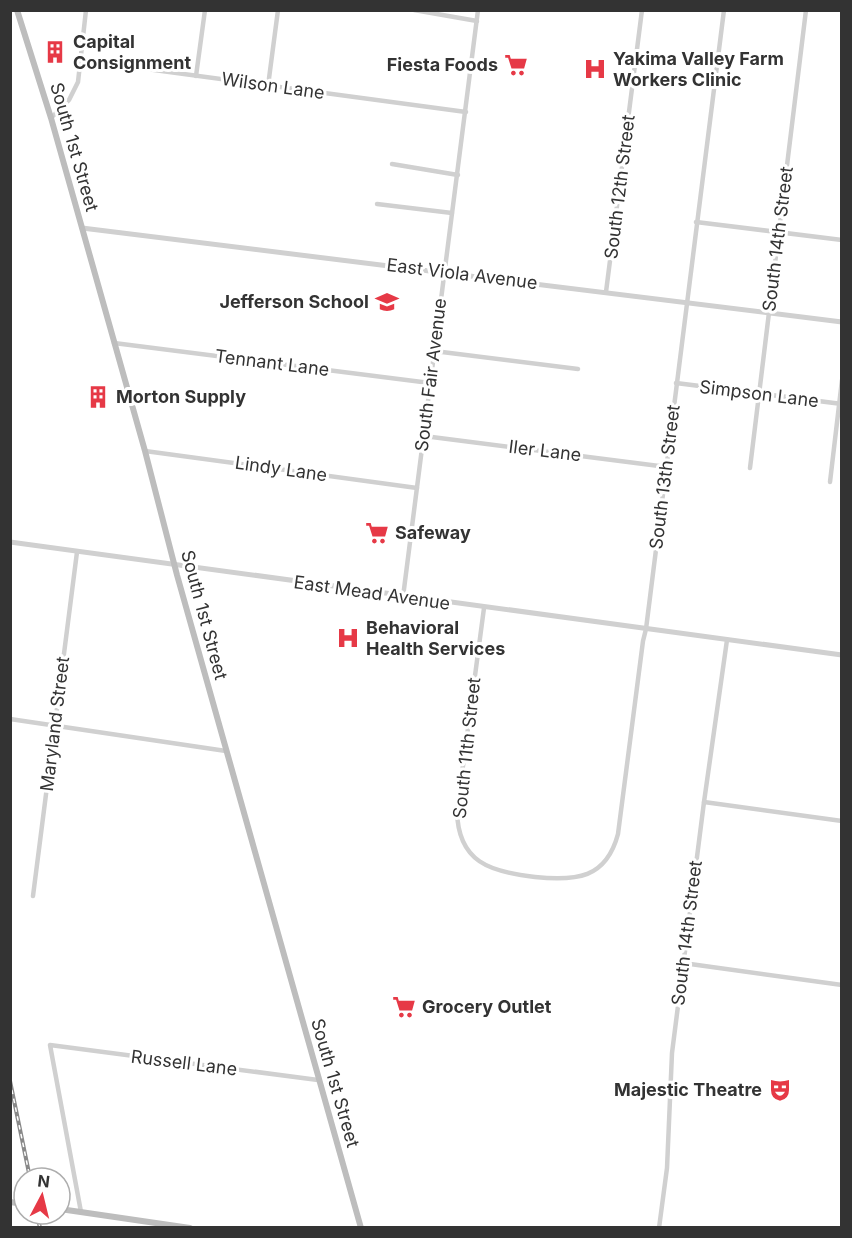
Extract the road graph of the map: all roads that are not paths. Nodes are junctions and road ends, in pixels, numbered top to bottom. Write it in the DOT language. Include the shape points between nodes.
graph roads {
  1 [pos="17,10"];
  2 [pos="86,10"];
  3 [pos="205,10"];
  4 [pos="278,10"];
  5 [pos="414,10"];
  6 [pos="478,10"];
  7 [pos="642,10"];
  8 [pos="724,10"];
  9 [pos="806,10"];
  10 [pos="477,21"];
  11 [pos="80,60"];
  12 [pos="196,76"];
  13 [pos="268,86"];
  14 [pos="466,112"];
  15 [pos="51,118"];
  16 [pos="392,164"];
  17 [pos="458,175"];
  18 [pos="377,204"];
  19 [pos="452,213"];
  20 [pos="696,222"];
  21 [pos="82,228"];
  22 [pos="778,232"];
  23 [pos="842,240"];
  24 [pos="444,272"];
  25 [pos="606,292"];
  26 [pos="686,302"];
  27 [pos="769,312"];
  28 [pos="842,322"];
  29 [pos="114,343"];
  30 [pos="434,351"];
  31 [pos="578,369"];
  32 [pos="842,380"];
  33 [pos="430,383"];
  34 [pos="676,384"];
  35 [pos="759,394"];
  36 [pos="840,404"];
  37 [pos="424,436"];
  38 [pos="145,451"];
  39 [pos="667,467"];
  40 [pos="750,468"];
  41 [pos="830,482"];
  42 [pos="417,488"];
  43 [pos="10,542"];
  44 [pos="77,552"];
  45 [pos="174,565"];
  46 [pos="403,597"];
  47 [pos="484,608"];
  48 [pos="646,629"];
  49 [pos="727,640"];
  50 [pos="842,655"];
  51 [pos="10,719"];
  52 [pos="55,725"];
  53 [pos="226,751"];
  54 [pos="704,802"];
  55 [pos="842,821"];
  56 [pos="531,876"];
  57 [pos="33,896"];
  58 [pos="683,963"];
  59 [pos="842,985"];
  60 [pos="318,1080"];
  61 [pos="72,1211"];
  62 [pos="81,1212"];
  63 [pos="190,1227"];
  64 [pos="361,1227"];
  65 [pos="659,1227"];
  1 -- 15 [label="main road, South 1st Street"];
  2 -- 11 [label="street"];
  3 -- 12 [label="street"];
  4 -- 13 [label="street"];
  5 -- 10 [label="street"];
  6 -- 10 [label="street, South Fair Avenue"];
  7 -- 25 [label="street, South 12th Street"];
  8 -- 20 [label="street, South 13th Street"];
  9 -- 22 [label="street, South 14th Street"];
  10 -- 14 [label="street, South Fair Avenue"];
  11 -- 12 [label="street, Wilson Lane"];
  11 -- 15 [label="street" via="74,91"];
  12 -- 13 [label="street, Wilson Lane"];
  13 -- 14 [label="street, Wilson Lane"];
  14 -- 17 [label="street, South Fair Avenue"];
  15 -- 21 [label="main road, South 1st Street"];
  16 -- 17 [label="street"];
  17 -- 19 [label="street, South Fair Avenue"];
  18 -- 19 [label="street"];
  19 -- 24 [label="street, South Fair Avenue"];
  20 -- 22 [label="street"];
  20 -- 26 [label="street, South 13th Street"];
  21 -- 24 [label="street, East Viola Avenue"];
  21 -- 29 [label="main road, South 1st Street"];
  22 -- 23 [label="street"];
  22 -- 27 [label="street, South 14th Street"];
  24 -- 25 [label="street, East Viola Avenue"];
  24 -- 30 [label="street, South Fair Avenue"];
  25 -- 26 [label="street, East Viola Avenue"];
  26 -- 27 [label="street, East Viola Avenue"];
  26 -- 34 [label="street, South 13th Street"];
  27 -- 28 [label="street, East Viola Avenue"];
  27 -- 35 [label="street, South 14th Street"];
  29 -- 33 [label="street, Tennant Lane"];
  29 -- 38 [label="main road, South 1st Street"];
  30 -- 31 [label="street"];
  30 -- 33 [label="street, South Fair Avenue"];
  32 -- 36 [label="street"];
  33 -- 37 [label="street, South Fair Avenue"];
  34 -- 35 [label="street, Simpson Lane"];
  34 -- 39 [label="street, South 13th Street"];
  35 -- 36 [label="street, Simpson Lane"];
  35 -- 40 [label="street, South 14th Street"];
  36 -- 41 [label="street"];
  37 -- 39 [label="street, Iler Lane"];
  37 -- 42 [label="street, South Fair Avenue"];
  38 -- 42 [label="street, Lindy Lane"];
  38 -- 45 [label="main road, South 1st Street"];
  39 -- 48 [label="street, South 13th Street"];
  42 -- 46 [label="street, South Fair Avenue"];
  43 -- 44 [label="street, East Mead Avenue"];
  44 -- 45 [label="street, East Mead Avenue"];
  44 -- 52 [label="street, Maryland Street"];
  45 -- 46 [label="street, East Mead Avenue"];
  45 -- 53 [label="main road, South 1st Street"];
  46 -- 47 [label="street, East Mead Avenue"];
  47 -- 48 [label="street, East Mead Avenue"];
  47 -- 56 [label="street, South 11th Street" via="457,822 465,846 481,863 498,872"];
  48 -- 49 [label="street, East Mead Avenue"];
  48 -- 56 [label="street, South 13th Street" via="612,854 582,877"];
  49 -- 50 [label="street, East Mead Avenue"];
  49 -- 54 [label="street, South 14th Street"];
  51 -- 52 [label="street"];
  52 -- 53 [label="street"];
  52 -- 57 [label="street, Maryland Street"];
  53 -- 60 [label="main road, South 1st Street"];
  54 -- 55 [label="street"];
  54 -- 58 [label="street, South 14th Street"];
  58 -- 59 [label="street"];
  58 -- 65 [label="street, South 14th Street"];
  60 -- 62 [label="street, Russell Lane" via="50,1045"];
  60 -- 64 [label="main road, South 1st Street"];
  61 -- 62 [label="main road"];
  62 -- 63 [label="main road"];
}
